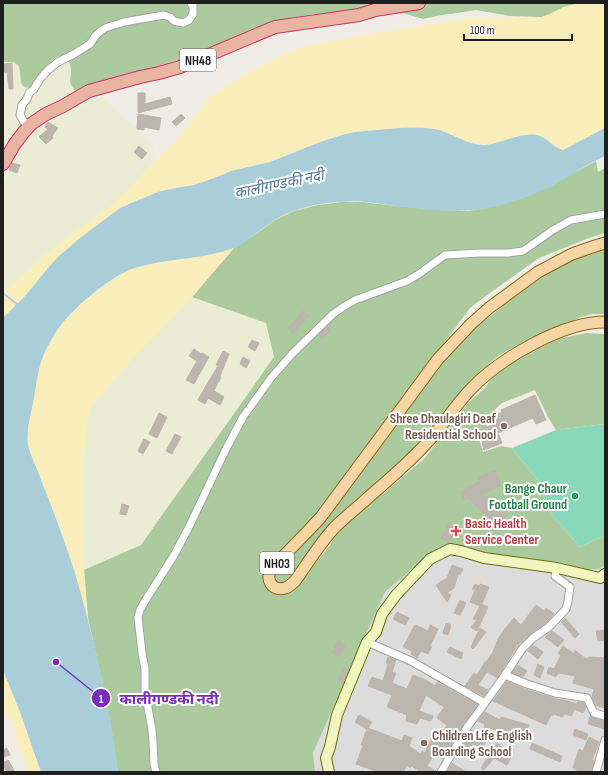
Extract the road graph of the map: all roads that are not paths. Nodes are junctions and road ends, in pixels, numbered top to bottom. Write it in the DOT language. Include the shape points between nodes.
graph roads {
  1 [pos="190,3"];
  2 [pos="419,3"];
  3 [pos="31,124"];
  4 [pos="3,164"];
  5 [pos="605,214"];
  6 [pos="605,243"];
  7 [pos="605,322"];
  8 [pos="557,568"];
  9 [pos="603,579"];
  10 [pos="367,642"];
  11 [pos="505,675"];
  12 [pos="485,703"];
  13 [pos="605,716"];
  14 [pos="605,740"];
  15 [pos="156,772"];
  16 [pos="329,772"];
  17 [pos="441,772"];
  18 [pos="596,772"];
  1 -- 3 [label="street" via="193,6 193,14 183,23 164,15 114,24 96,35 90,44 58,62 40,79 22,105 20,115 24,122"];
  2 -- 3 [label="highway, NH48" via="275,28 180,67 89,91"];
  3 -- 4 [label="highway, NH48"];
  5 -- 15 [label="street" via="571,220 523,250 508,253 445,255 407,281 342,307 292,354 271,378 243,417 173,557 140,610 138,617 145,669 145,691"];
  6 -- 7 [label="main road, NH03" via="572,254 538,272 489,308 465,330 438,359 321,517 271,569 268,578 270,582 278,589 290,585 335,528 422,449 470,390 498,365 558,332 590,323"];
  8 -- 9 [label="main road"];
  8 -- 10 [label="main road" via="484,558 450,550 430,559 396,595 382,614 376,632"];
  8 -- 11 [label="street" via="555,576 570,587 566,609 522,649"];
  10 -- 12 [label="street" via="410,660"];
  10 -- 16 [label="main road" via="337,715 326,758"];
  11 -- 12 [label="street"];
  11 -- 13 [label="street" via="555,693 587,698 594,713"];
  12 -- 17 [label="street"];
  14 -- 18 [label="street"];
}
